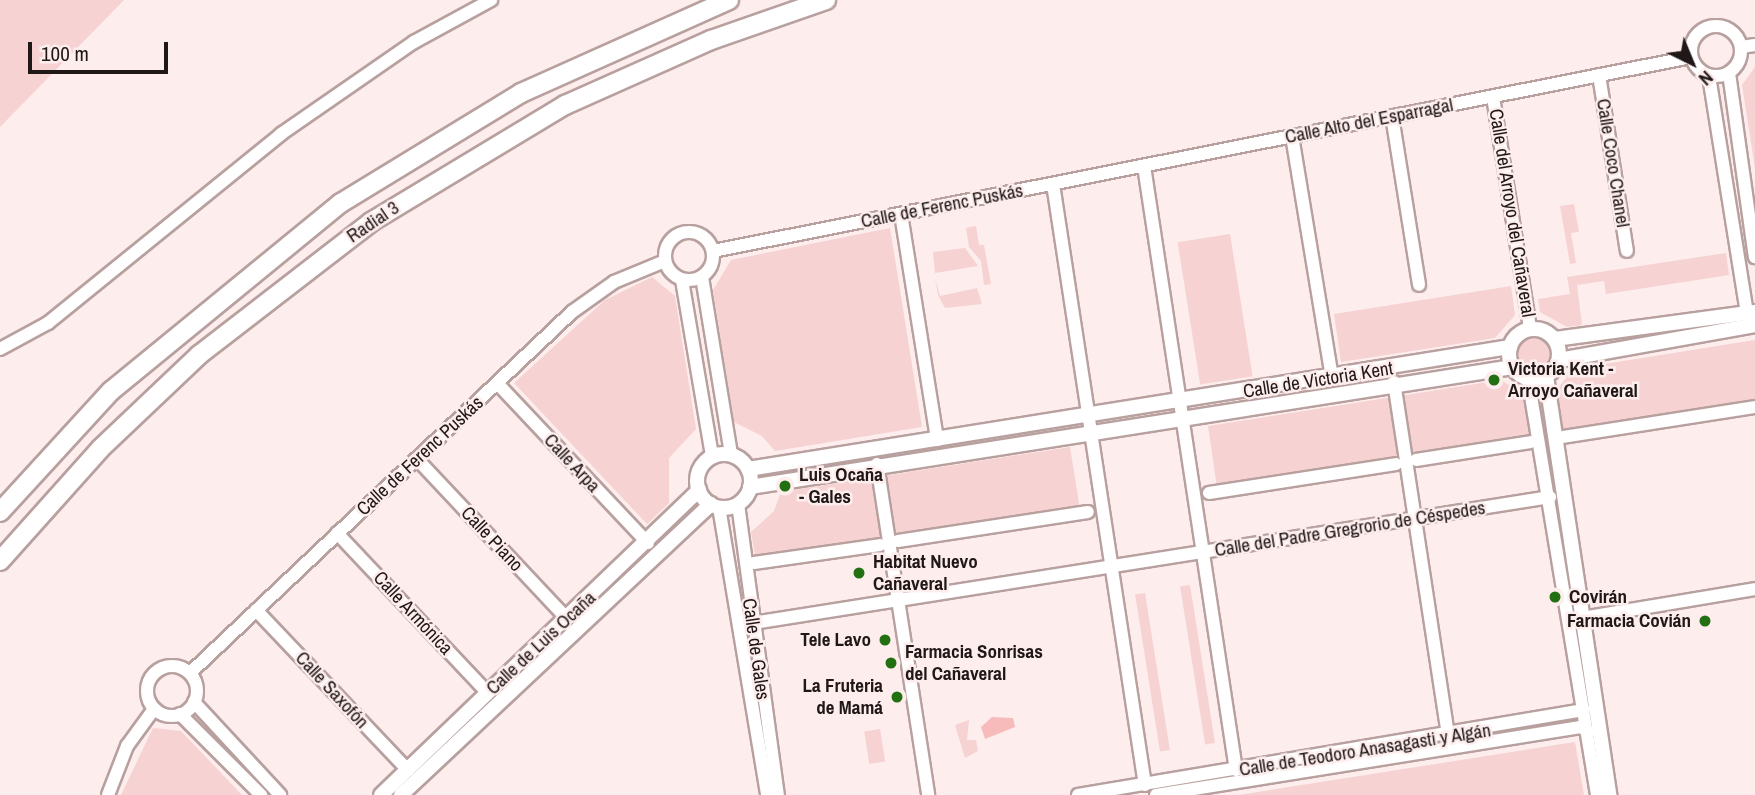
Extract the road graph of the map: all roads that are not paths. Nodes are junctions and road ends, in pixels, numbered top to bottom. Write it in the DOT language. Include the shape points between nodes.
graph roads {
  1 [pos="492,0"];
  2 [pos="729,0"];
  3 [pos="826,0"];
  4 [pos="1755,45"];
  5 [pos="1741,47"];
  6 [pos="1691,57"];
  7 [pos="1729,73"];
  8 [pos="1599,75"];
  9 [pos="1709,76"];
  10 [pos="1493,97"];
  11 [pos="1392,116"];
  12 [pos="1292,136"];
  13 [pos="1144,166"];
  14 [pos="1089,177"];
  15 [pos="1052,184"];
  16 [pos="901,214"];
  17 [pos="713,251"];
  18 [pos="1627,251"];
  19 [pos="1755,257"];
  20 [pos="665,261"];
  21 [pos="702,277"];
  22 [pos="682,280"];
  23 [pos="1419,285"];
  24 [pos="1752,317"];
  25 [pos="1530,329"];
  26 [pos="1555,339"];
  27 [pos="1510,347"];
  28 [pos="0,349"];
  29 [pos="1559,360"];
  30 [pos="1513,367"];
  31 [pos="1546,376"];
  32 [pos="1332,378"];
  33 [pos="1528,378"];
  34 [pos="1394,382"];
  35 [pos="497,383"];
  36 [pos="1755,407"];
  37 [pos="1180,409"];
  38 [pos="1090,423"];
  39 [pos="1563,437"];
  40 [pos="937,440"];
  41 [pos="1531,442"];
  42 [pos="731,454"];
  43 [pos="712,456"];
  44 [pos="417,459"];
  45 [pos="1416,460"];
  46 [pos="877,464"];
  47 [pos="1396,464"];
  48 [pos="748,468"];
  49 [pos="750,487"];
  50 [pos="699,491"];
  51 [pos="1209,493"];
  52 [pos="1550,497"];
  53 [pos="738,503"];
  54 [pos="715,506"];
  55 [pos="0,512"];
  56 [pos="1088,512"];
  57 [pos="1414,518"];
  58 [pos="337,533"];
  59 [pos="898,541"];
  60 [pos="648,543"];
  61 [pos="880,545"];
  62 [pos="1202,553"];
  63 [pos="0,561"];
  64 [pos="754,563"];
  65 [pos="1112,567"];
  66 [pos="1755,589"];
  67 [pos="898,600"];
  68 [pos="256,610"];
  69 [pos="1582,618"];
  70 [pos="567,619"];
  71 [pos="753,623"];
  72 [pos="190,673"];
  73 [pos="488,693"];
  74 [pos="194,702"];
  75 [pos="154,709"];
  76 [pos="1584,710"];
  77 [pos="180,714"];
  78 [pos="1588,732"];
  79 [pos="1450,743"];
  80 [pos="1236,770"];
  81 [pos="408,771"];
  82 [pos="1144,785"];
  83 [pos="108,795"];
  84 [pos="261,795"];
  85 [pos="280,795"];
  86 [pos="381,795"];
  87 [pos="401,795"];
  88 [pos="767,795"];
  89 [pos="778,795"];
  90 [pos="928,795"];
  91 [pos="1078,795"];
  92 [pos="1156,795"];
  93 [pos="1597,795"];
  94 [pos="1609,795"];
  1 -- 28 [label="street" via="414,43 292,126 48,323"];
  2 -- 55 [label="highway, Radial 3" via="521,93 341,203 111,391"];
  3 -- 63 [label="highway, Radial 3" via="711,40 565,105 371,222 198,355 100,449"];
  4 -- 5 [label="street"];
  5 -- 6 [label="street" via="1731,31 1713,26 1695,37"];
  5 -- 7 [label="street"];
  6 -- 8 [label="street, Calle Alto del Esparragal"];
  6 -- 9 [label="street"];
  7 -- 9 [label="street"];
  7 -- 19 [label="street"];
  8 -- 10 [label="street, Calle Alto del Esparragal"];
  8 -- 18 [label="street, Calle Coco Chanel"];
  9 -- 24 [label="street"];
  10 -- 11 [label="street, Calle Alto del Esparragal"];
  10 -- 25 [label="street, Calle del Arroyo del Cañaveral"];
  11 -- 12 [label="street, Calle Alto del Esparragal"];
  11 -- 23 [label="street"];
  12 -- 13 [label="street, Calle Alto del Esparragal"];
  12 -- 32 [label="street"];
  13 -- 14 [label="street, Calle Alto del Esparragal"];
  13 -- 37 [label="street"];
  14 -- 15 [label="street, Calle de Ferenc Puskás"];
  15 -- 16 [label="street, Calle de Ferenc Puskás"];
  15 -- 38 [label="street"];
  16 -- 17 [label="street, Calle de Ferenc Puskás"];
  16 -- 40 [label="street"];
  17 -- 20 [label="street" via="706,238 684,232 671,239"];
  17 -- 21 [label="street"];
  20 -- 22 [label="street"];
  20 -- 35 [label="street, Calle de Ferenc Puskás" via="587,299"];
  21 -- 22 [label="street"];
  21 -- 42 [label="street"];
  22 -- 43 [label="street"];
  24 -- 26 [label="main road"];
  24 -- 29 [label="main road"];
  25 -- 26 [label="main road"];
  25 -- 27 [label="main road"];
  26 -- 29 [label="main road"];
  27 -- 30 [label="main road"];
  27 -- 32 [label="main road, Calle de Victoria Kent"];
  29 -- 31 [label="main road"];
  30 -- 33 [label="main road"];
  30 -- 34 [label="main road, Calle de Victoria Kent"];
  31 -- 33 [label="main road"];
  31 -- 69 [label="main road"];
  32 -- 37 [label="main road, Calle de Victoria Kent"];
  33 -- 52 [label="street"];
  34 -- 37 [label="main road, Calle de Victoria Kent"];
  34 -- 57 [label="street"];
  35 -- 44 [label="street, Calle de Ferenc Puskás"];
  35 -- 60 [label="street, Calle Arpa"];
  36 -- 39 [label="street"];
  37 -- 38 [label="main road, Calle de Victoria Kent"];
  37 -- 62 [label="street"];
  38 -- 40 [label="main road"];
  38 -- 46 [label="main road"];
  38 -- 65 [label="street"];
  40 -- 48 [label="main road"];
  41 -- 45 [label="street"];
  42 -- 43 [label="main road"];
  42 -- 48 [label="main road"];
  43 -- 50 [label="main road" via="699,471"];
  44 -- 58 [label="street, Calle de Ferenc Puskás"];
  44 -- 70 [label="street, Calle Piano"];
  46 -- 49 [label="main road"];
  46 -- 67 [label="street"];
  47 -- 51 [label="street"];
  48 -- 49 [label="main road"];
  49 -- 53 [label="main road"];
  50 -- 54 [label="main road"];
  50 -- 60 [label="main road, Calle de Luis Ocaña"];
  52 -- 57 [label="street, Calle del Padre Gregrorio de Céspedes"];
  52 -- 76 [label="street"];
  53 -- 54 [label="main road"];
  53 -- 71 [label="street, Calle de Gales"];
  54 -- 87 [label="main road, Calle de Luis Ocaña"];
  54 -- 88 [label="street, Calle de Gales"];
  56 -- 59 [label="street"];
  57 -- 62 [label="street, Calle del Padre Gregrorio de Céspedes"];
  57 -- 79 [label="street"];
  58 -- 68 [label="street, Calle de Ferenc Puskás"];
  58 -- 73 [label="street, Calle Armónica"];
  60 -- 70 [label="main road, Calle de Luis Ocaña"];
  61 -- 64 [label="street"];
  62 -- 65 [label="street, Calle del Padre Gregrorio de Céspedes"];
  62 -- 80 [label="street"];
  65 -- 67 [label="street, Calle del Padre Gregrorio de Céspedes"];
  65 -- 82 [label="street"];
  66 -- 69 [label="street"];
  67 -- 71 [label="street, Calle del Padre Gregrorio de Céspedes"];
  67 -- 90 [label="street"];
  68 -- 72 [label="street, Calle de Ferenc Puskás"];
  68 -- 81 [label="street, Calle Saxofón"];
  69 -- 94 [label="main road"];
  70 -- 73 [label="main road, Calle de Luis Ocaña"];
  71 -- 89 [label="street, Calle de Gales"];
  72 -- 74 [label="street"];
  72 -- 75 [label="street" via="167,666 152,675 146,693"];
  73 -- 81 [label="main road, Calle de Luis Ocaña"];
  74 -- 77 [label="street"];
  74 -- 85 [label="street"];
  75 -- 77 [label="street"];
  75 -- 83 [label="street" via="127,746"];
  76 -- 78 [label="street"];
  76 -- 79 [label="street, Calle de Teodoro Anasagasti y Algán"];
  77 -- 84 [label="street"];
  78 -- 79 [label="street, Calle de Teodoro Anasagasti y Algán" via="1581,727"];
  78 -- 93 [label="street"];
  79 -- 80 [label="street, Calle de Teodoro Anasagasti y Algán"];
  79 -- 92 [label="street, Calle de Teodoro Anasagasti y Algán"];
  80 -- 82 [label="street, Calle de Teodoro Anasagasti y Algán"];
  81 -- 86 [label="main road, Calle de Luis Ocaña"];
  82 -- 91 [label="street, Calle de Teodoro Anasagasti y Algán"];
}
